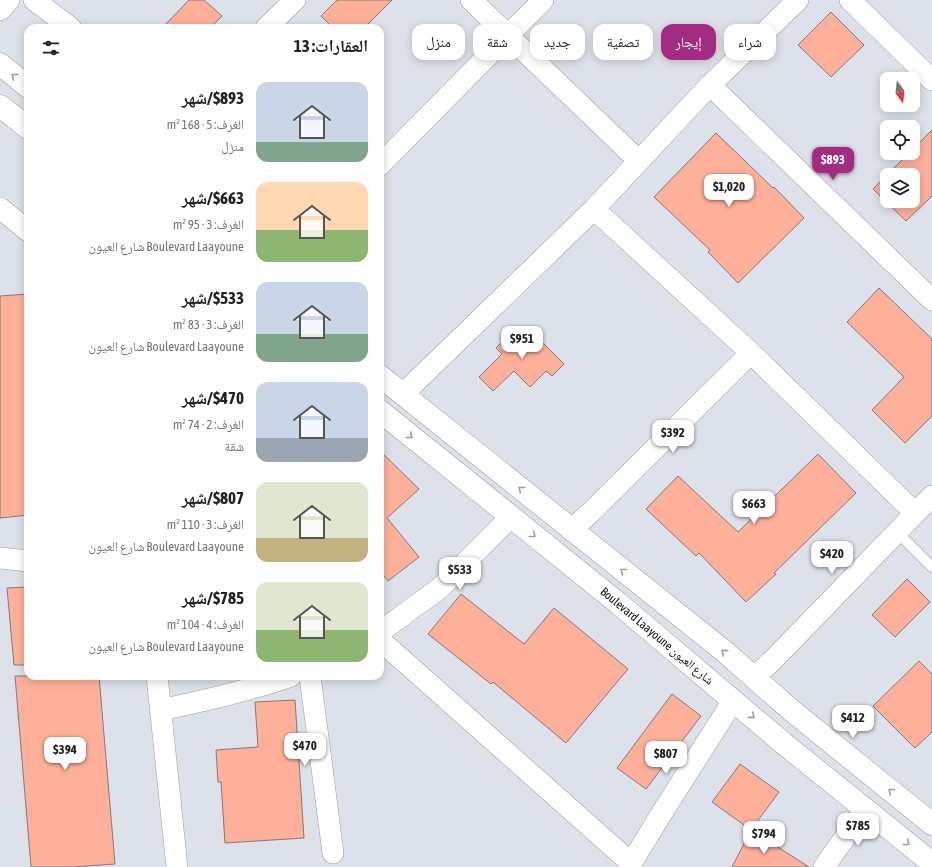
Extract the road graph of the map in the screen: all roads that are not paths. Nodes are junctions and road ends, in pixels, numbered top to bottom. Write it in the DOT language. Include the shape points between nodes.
graph roads {
  1 [pos="9,0"];
  2 [pos="34,0"];
  3 [pos="295,0"];
  4 [pos="471,0"];
  5 [pos="543,0"];
  6 [pos="798,0"];
  7 [pos="850,0"];
  8 [pos="0,10"];
  9 [pos="66,24"];
  10 [pos="270,24"];
  11 [pos="496,24"];
  12 [pos="519,24"];
  13 [pos="522,48"];
  14 [pos="483,60"];
  15 [pos="0,64"];
  16 [pos="932,80"];
  17 [pos="24,84"];
  18 [pos="710,85"];
  19 [pos="0,106"];
  20 [pos="24,125"];
  21 [pos="384,161"];
  22 [pos="639,161"];
  23 [pos="0,208"];
  24 [pos="594,209"];
  25 [pos="24,228"];
  26 [pos="932,300"];
  27 [pos="751,353"];
  28 [pos="384,379"];
  29 [pos="403,394"];
  30 [pos="384,416"];
  31 [pos="932,496"];
  32 [pos="915,513"];
  33 [pos="511,517"];
  34 [pos="571,530"];
  35 [pos="897,532"];
  36 [pos="0,558"];
  37 [pos="24,561"];
  38 [pos="932,567"];
  39 [pos="384,629"];
  40 [pos="384,644"];
  41 [pos="754,677"];
  42 [pos="157,680"];
  43 [pos="280,680"];
  44 [pos="311,680"];
  45 [pos="733,701"];
  46 [pos="160,710"];
  47 [pos="865,809"];
  48 [pos="932,824"];
  49 [pos="333,853"];
  50 [pos="932,863"];
  51 [pos="630,865"];
  52 [pos="177,867"];
  53 [pos="824,867"];
  1 -- 8 [label="street"];
  2 -- 9 [label="street"];
  3 -- 10 [label="street"];
  4 -- 11 [label="street"];
  5 -- 12 [label="street"];
  6 -- 18 [label="street"];
  7 -- 16 [label="street"];
  13 -- 22 [label="street"];
  14 -- 21 [label="street"];
  17 -- 15 [label="street, one-way"];
  18 -- 22 [label="street"];
  18 -- 26 [label="street"];
  19 -- 20 [label="street"];
  22 -- 24 [label="street"];
  23 -- 25 [label="street"];
  24 -- 27 [label="street"];
  24 -- 29 [label="street"];
  27 -- 32 [label="street"];
  27 -- 34 [label="street"];
  28 -- 29 [label="street"];
  34 -- 29 [label="street, one-way"];
  30 -- 33 [label="street, Boulevard Laayoune شارع العيون, one-way"];
  31 -- 32 [label="street"];
  32 -- 35 [label="street"];
  33 -- 39 [label="street" via="440,588"];
  33 -- 45 [label="street, Boulevard Laayoune شارع العيون, one-way" via="618,603"];
  41 -- 34 [label="street, one-way"];
  35 -- 38 [label="lane"];
  35 -- 41 [label="street"];
  36 -- 37 [label="street"];
  40 -- 51 [label="street"];
  48 -- 41 [label="street, one-way" via="790,710"];
  42 -- 46 [label="street"];
  43 -- 46 [label="street" via="219,698"];
  44 -- 49 [label="street"];
  45 -- 47 [label="street, Boulevard Laayoune شارع العيون, one-way"];
  45 -- 51 [label="street"];
  46 -- 52 [label="street"];
  47 -- 50 [label="street, Boulevard Laayoune شارع العيون, one-way"];
  47 -- 53 [label="street"];
}
